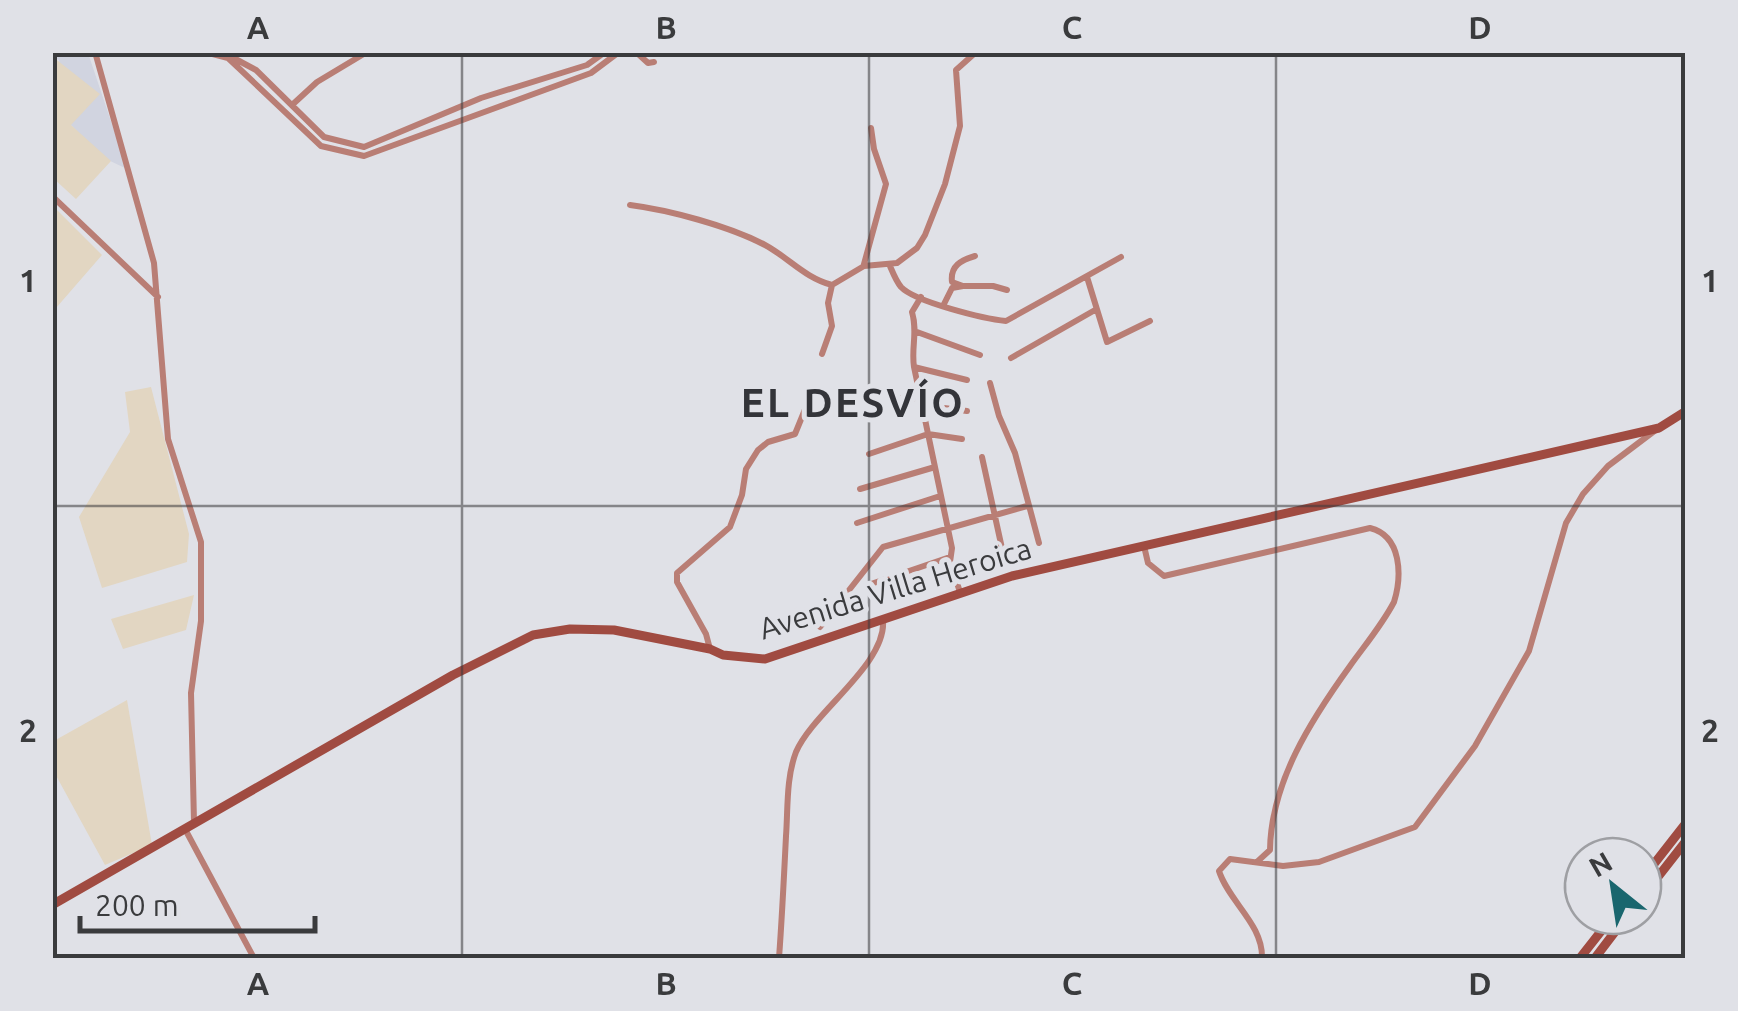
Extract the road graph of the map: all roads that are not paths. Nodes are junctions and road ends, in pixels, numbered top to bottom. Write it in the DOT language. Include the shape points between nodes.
graph roads {
  1 [pos="205,52"];
  2 [pos="219,52"];
  3 [pos="367,52"];
  4 [pos="605,52"];
  5 [pos="619,52"];
  6 [pos="636,52"];
  7 [pos="975,53"];
  8 [pos="97,54"];
  9 [pos="654,62"];
  10 [pos="292,105"];
  11 [pos="871,128"];
  12 [pos="52,196"];
  13 [pos="630,204"];
  14 [pos="976,256"];
  15 [pos="1122,257"];
  16 [pos="864,266"];
  17 [pos="890,266"];
  18 [pos="1087,277"];
  19 [pos="832,285"];
  20 [pos="964,286"];
  21 [pos="1007,290"];
  22 [pos="921,297"];
  23 [pos="159,298"];
  24 [pos="942,307"];
  25 [pos="1096,310"];
  26 [pos="1150,321"];
  27 [pos="918,332"];
  28 [pos="822,354"];
  29 [pos="980,355"];
  30 [pos="1010,358"];
  31 [pos="914,367"];
  32 [pos="967,380"];
  33 [pos="990,383"];
  34 [pos="889,399"];
  35 [pos="920,402"];
  36 [pos="806,407"];
  37 [pos="966,411"];
  38 [pos="1686,411"];
  39 [pos="1659,428"];
  40 [pos="928,434"];
  41 [pos="962,439"];
  42 [pos="870,454"];
  43 [pos="982,456"];
  44 [pos="935,467"];
  45 [pos="860,489"];
  46 [pos="940,496"];
  47 [pos="1027,506"];
  48 [pos="993,515"];
  49 [pos="858,523"];
  50 [pos="947,528"];
  51 [pos="1039,543"];
  52 [pos="1144,544"];
  53 [pos="1003,553"];
  54 [pos="950,558"];
  55 [pos="868,585"];
  56 [pos="960,592"];
  57 [pos="882,620"];
  58 [pos="820,627"];
  59 [pos="710,649"];
  60 [pos="194,822"];
  61 [pos="1686,823"];
  62 [pos="184,828"];
  63 [pos="1686,841"];
  64 [pos="1663,852"];
  65 [pos="1257,862"];
  66 [pos="1663,870"];
  67 [pos="52,904"];
  68 [pos="1597,936"];
  69 [pos="1612,936"];
  70 [pos="254,958"];
  71 [pos="779,958"];
  72 [pos="1262,958"];
  73 [pos="1580,958"];
  74 [pos="1594,958"];
  1 -- 5 [label="street" via="228,58 322,146 364,156 591,73"];
  2 -- 10 [label="street" via="256,70"];
  3 -- 10 [label="street"];
  4 -- 10 [label="street" via="587,66 482,98 364,148 324,137"];
  6 -- 9 [label="street"];
  7 -- 17 [label="street" via="956,70 960,126 936,214 916,248"];
  8 -- 23 [label="street"];
  11 -- 16 [label="street" via="886,184"];
  12 -- 23 [label="street"];
  13 -- 19 [label="street" via="763,244"];
  14 -- 20 [label="street" via="954,269 952,282"];
  15 -- 18 [label="street"];
  16 -- 17 [label="street"];
  16 -- 19 [label="street"];
  17 -- 22 [label="street" via="900,286"];
  18 -- 24 [label="street" via="1006,321"];
  18 -- 25 [label="street"];
  19 -- 28 [label="street" via="832,326"];
  20 -- 21 [label="street"];
  20 -- 24 [label="street" via="952,288"];
  22 -- 24 [label="street"];
  22 -- 27 [label="street" via="912,312"];
  23 -- 60 [label="street" via="168,438 201,542 201,621 190,693"];
  25 -- 26 [label="street" via="1108,342"];
  25 -- 30 [label="street"];
  27 -- 29 [label="street"];
  27 -- 31 [label="street"];
  31 -- 32 [label="street"];
  31 -- 35 [label="street"];
  33 -- 47 [label="street"];
  34 -- 35 [label="street"];
  35 -- 37 [label="street"];
  35 -- 40 [label="street"];
  36 -- 59 [label="street" via="795,434 763,445 748,464 730,527 677,573"];
  38 -- 39 [label="main road, Avenida Villa Heroica"];
  39 -- 52 [label="main road, Avenida Villa Heroica"];
  39 -- 65 [label="street" via="1608,466 1566,523 1528,651 1475,746 1416,827 1319,862"];
  40 -- 41 [label="street"];
  40 -- 42 [label="street"];
  40 -- 44 [label="street"];
  43 -- 48 [label="street"];
  44 -- 45 [label="street"];
  44 -- 46 [label="street"];
  46 -- 49 [label="street"];
  46 -- 50 [label="street"];
  47 -- 48 [label="street"];
  47 -- 51 [label="street"];
  48 -- 50 [label="street"];
  48 -- 53 [label="street"];
  50 -- 54 [label="street"];
  50 -- 58 [label="street" via="883,547"];
  52 -- 56 [label="main road, Avenida Villa Heroica"];
  52 -- 65 [label="street" via="1148,563 1164,576 1370,528 1391,539 1396,552 1394,602 1307,731 1279,795 1270,850"];
  54 -- 55 [label="street"];
  54 -- 56 [label="street"];
  56 -- 57 [label="main road, Avenida Villa Heroica"];
  57 -- 59 [label="main road, Avenida Villa Heroica" via="765,659"];
  57 -- 71 [label="street" via="876,646 796,754"];
  59 -- 60 [label="main road, Avenida Villa Heroica" via="614,630 533,635"];
  60 -- 62 [label="main road, Avenida Villa Heroica"];
  61 -- 64 [label="main road"];
  62 -- 67 [label="main road, Avenida Villa Heroica"];
  62 -- 70 [label="street"];
  63 -- 66 [label="main road"];
  65 -- 72 [label="street" via="1230,859 1220,871 1250,920"];
  68 -- 73 [label="main road"];
  69 -- 74 [label="main road"];
}
